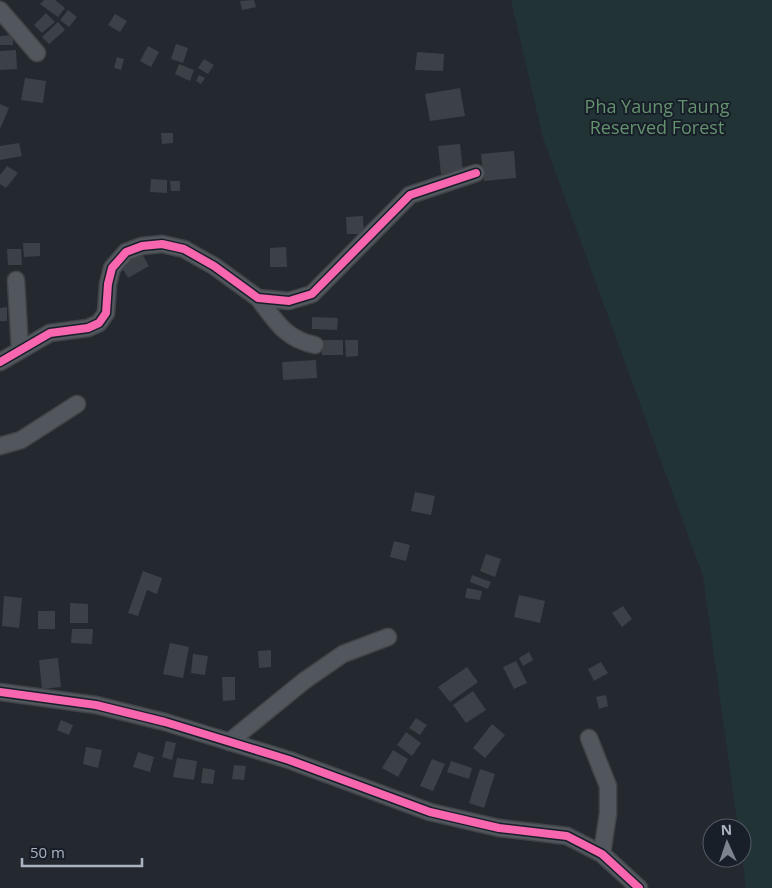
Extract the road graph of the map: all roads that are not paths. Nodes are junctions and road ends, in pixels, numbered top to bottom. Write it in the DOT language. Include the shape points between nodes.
graph roads {
  1 [pos="0,10"];
  2 [pos="37,53"];
  3 [pos="476,173"];
  4 [pos="16,280"];
  5 [pos="258,298"];
  6 [pos="315,345"];
  7 [pos="20,350"];
  8 [pos="0,362"];
  9 [pos="77,404"];
  10 [pos="0,446"];
  11 [pos="388,637"];
  12 [pos="0,692"];
  13 [pos="588,738"];
  14 [pos="229,742"];
  15 [pos="602,854"];
  16 [pos="639,888"];
  1 -- 2 [label="street"];
  3 -- 5 [label="street" via="410,195 312,294 289,301"];
  4 -- 7 [label="street"];
  5 -- 6 [label="street" via="297,341"];
  5 -- 7 [label="street" via="184,249 162,244 142,246 126,252 112,268 106,313 99,323 88,328 50,333"];
  7 -- 8 [label="street"];
  9 -- 10 [label="street" via="21,440"];
  11 -- 14 [label="street" via="343,654"];
  12 -- 14 [label="street" via="96,705"];
  13 -- 15 [label="street" via="608,786"];
  14 -- 15 [label="street" via="290,760 430,812 499,828 567,836"];
  15 -- 16 [label="street"];
}
